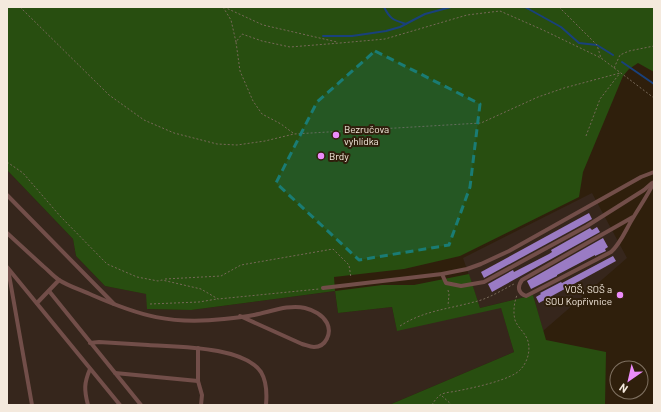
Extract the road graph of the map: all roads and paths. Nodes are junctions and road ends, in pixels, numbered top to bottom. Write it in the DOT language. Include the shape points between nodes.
graph roads {
  1 [pos="20,7"];
  2 [pos="223,7"];
  3 [pos="559,7"];
  4 [pos="236,42"];
  5 [pos="340,43"];
  6 [pos="654,46"];
  7 [pos="601,58"];
  8 [pos="614,68"];
  9 [pos="620,73"];
  10 [pos="654,98"];
  11 [pos="294,134"];
  12 [pos="586,136"];
  13 [pos="7,162"];
  14 [pos="654,172"];
  15 [pos="654,182"];
  16 [pos="7,195"];
  17 [pos="633,217"];
  18 [pos="7,233"];
  19 [pos="7,267"];
  20 [pos="442,274"];
  21 [pos="59,280"];
  22 [pos="162,280"];
  23 [pos="522,280"];
  24 [pos="446,283"];
  25 [pos="351,285"];
  26 [pos="323,288"];
  27 [pos="518,289"];
  28 [pos="49,291"];
  29 [pos="218,299"];
  30 [pos="37,303"];
  31 [pos="150,304"];
  32 [pos="116,305"];
  33 [pos="448,307"];
  34 [pos="240,316"];
  35 [pos="400,326"];
  36 [pos="90,343"];
  37 [pos="198,348"];
  38 [pos="90,369"];
  39 [pos="115,373"];
  40 [pos="198,381"];
  41 [pos="441,395"];
  42 [pos="119,404"];
  43 [pos="32,405"];
  44 [pos="88,405"];
  45 [pos="141,405"];
  46 [pos="201,405"];
  47 [pos="266,405"];
  48 [pos="432,405"];
  49 [pos="452,405"];
  1 -- 11 [label="path" via="109,95 144,120 174,133 217,144 237,145"];
  2 -- 4 [label="path" via="231,20"];
  2 -- 5 [label="path" via="263,25"];
  3 -- 7 [label="path" via="597,45"];
  4 -- 5 [label="path" via="242,34 290,46"];
  4 -- 11 [label="path" via="240,71 253,101 262,114"];
  5 -- 7 [label="path" via="385,39 467,15 500,12"];
  6 -- 8 [label="path" via="620,55"];
  7 -- 8 [label="path"];
  8 -- 9 [label="path"];
  9 -- 10 [label="path"];
  9 -- 11 [label="path" via="538,97 480,123"];
  9 -- 12 [label="path" via="600,99"];
  13 -- 22 [label="path" via="23,173 107,264 137,277"];
  14 -- 20 [label="lane" via="481,264"];
  15 -- 17 [label="lane"];
  15 -- 24 [label="lane" via="587,226 484,282 461,286"];
  16 -- 32 [label="lane"];
  17 -- 23 [label="lane"];
  17 -- 27 [label="lane" via="611,252 526,296"];
  18 -- 21 [label="lane"];
  19 -- 30 [label="lane"];
  19 -- 43 [label="lane"];
  20 -- 24 [label="lane"];
  20 -- 25 [label="lane"];
  21 -- 28 [label="lane"];
  21 -- 32 [label="lane"];
  22 -- 25 [label="path" via="221,276 242,265 333,249 350,265"];
  22 -- 29 [label="path" via="201,289"];
  23 -- 27 [label="lane"];
  23 -- 33 [label="path" via="476,302"];
  24 -- 33 [label="path" via="449,294"];
  25 -- 26 [label="lane"];
  26 -- 29 [label="path"];
  27 -- 41 [label="path" via="514,305 515,319 529,344 527,361 520,371 508,377"];
  28 -- 30 [label="lane"];
  28 -- 36 [label="lane"];
  29 -- 31 [label="path"];
  30 -- 38 [label="lane"];
  32 -- 34 [label="lane" via="147,316 174,320 206,321"];
  33 -- 35 [label="path" via="424,314"];
  34 -- 34 [label="lane" via="303,308 316,312 325,319 328,335 323,344 312,347"];
  36 -- 37 [label="lane"];
  36 -- 39 [label="lane"];
  37 -- 40 [label="lane"];
  37 -- 47 [label="lane" via="225,353 256,367 265,382"];
  38 -- 42 [label="lane"];
  38 -- 44 [label="lane" via="85,388"];
  39 -- 40 [label="lane"];
  39 -- 45 [label="lane"];
  40 -- 46 [label="lane" via="202,395"];
  41 -- 48 [label="path"];
  41 -- 49 [label="path"];
}
